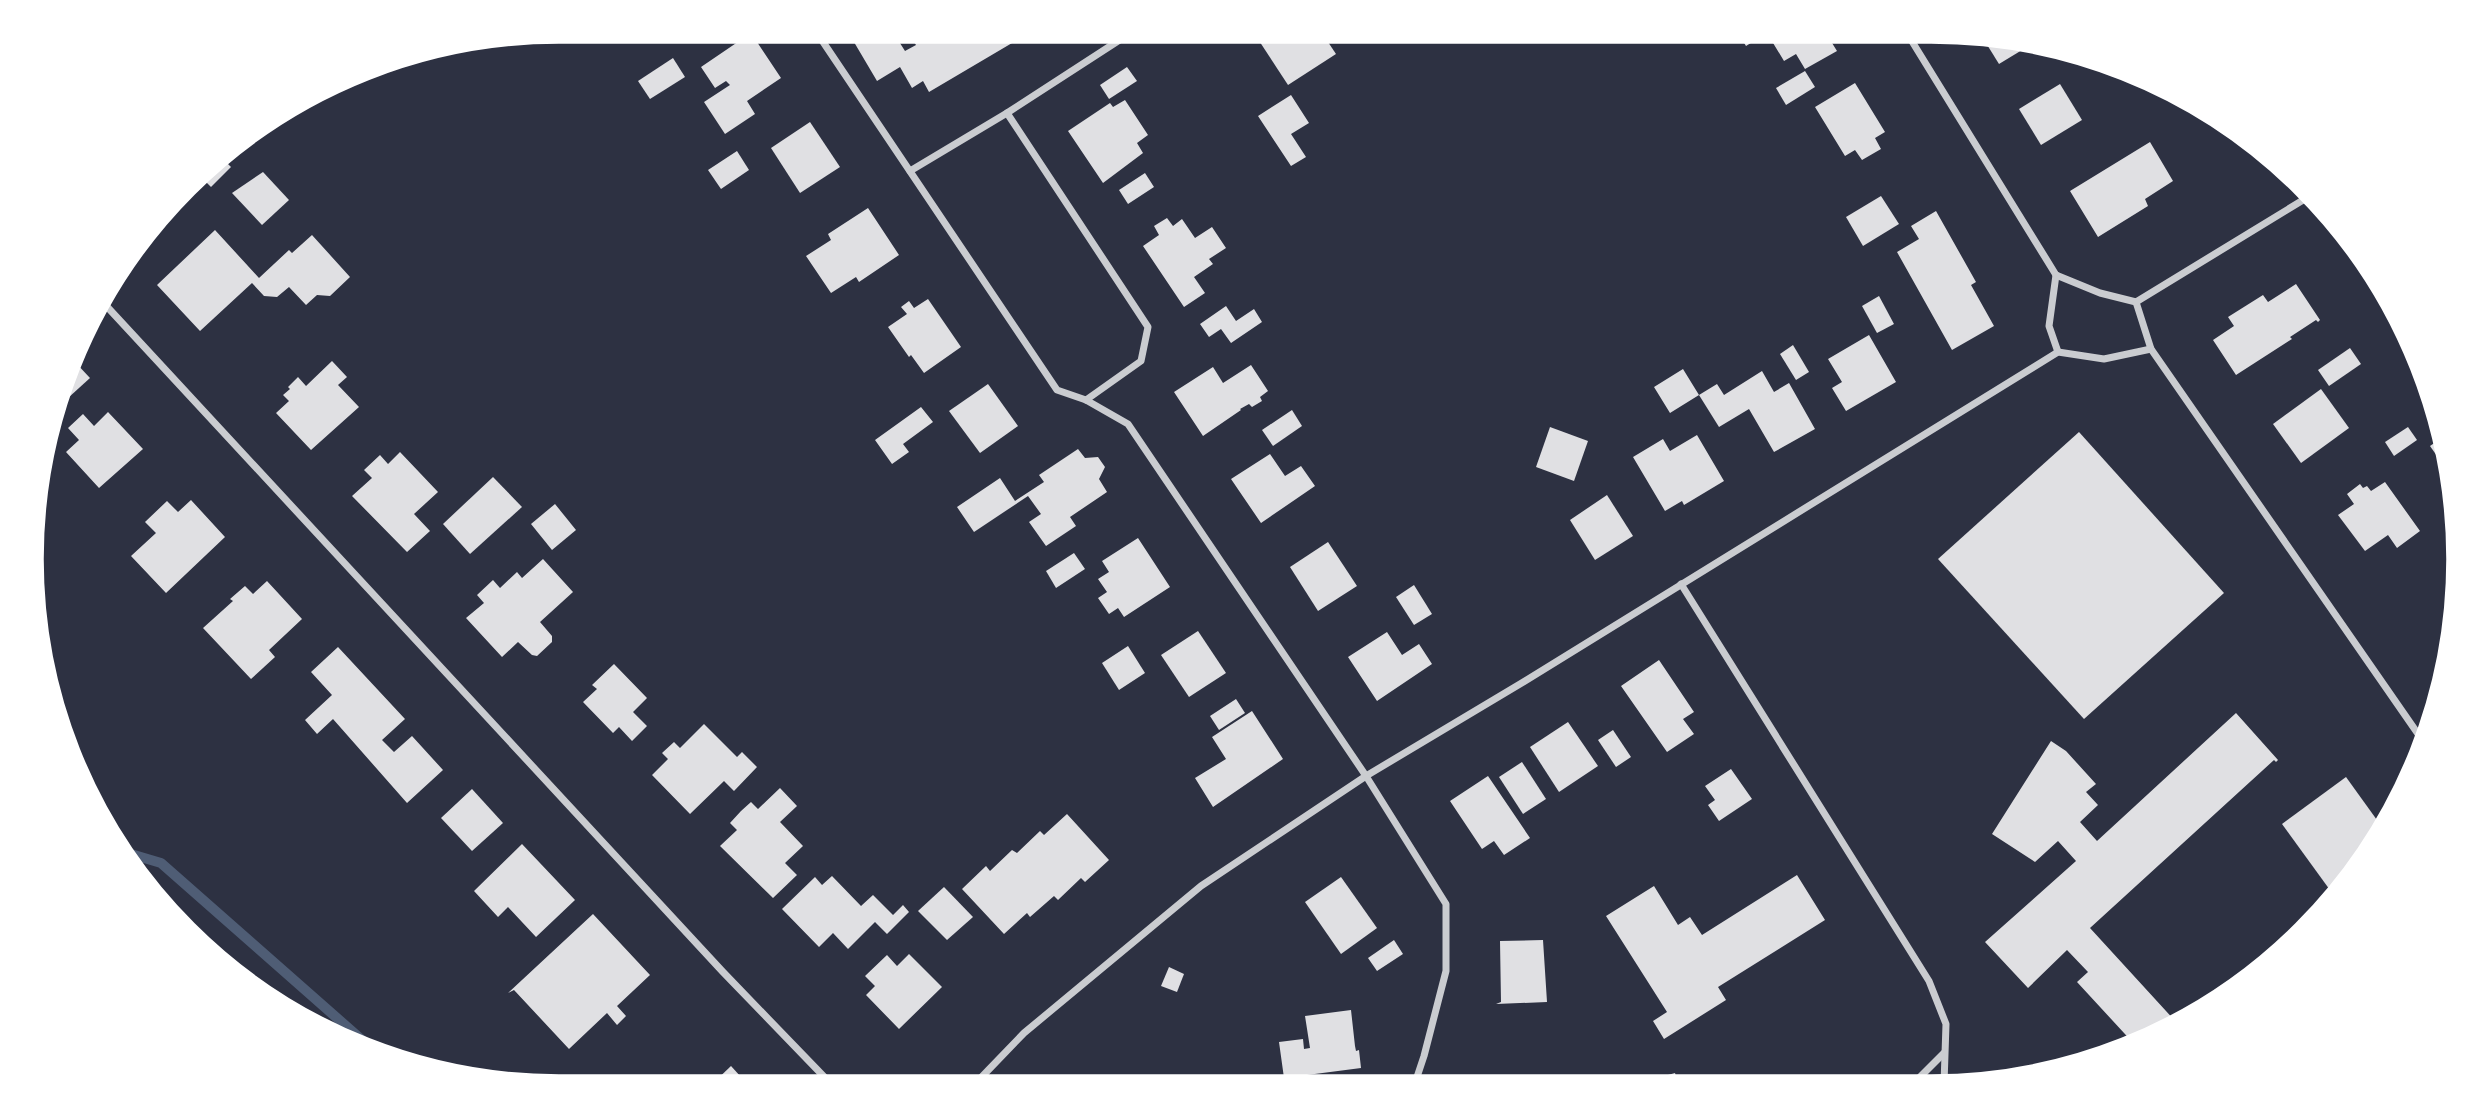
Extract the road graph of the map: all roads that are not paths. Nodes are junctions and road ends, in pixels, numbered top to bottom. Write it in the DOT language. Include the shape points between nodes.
graph roads {
  1 [pos="823,42"];
  2 [pos="1116,42"];
  3 [pos="1912,42"];
  4 [pos="1007,113"];
  5 [pos="910,171"];
  6 [pos="2303,200"];
  7 [pos="2056,275"];
  8 [pos="2136,303"];
  9 [pos="107,307"];
  10 [pos="2151,349"];
  11 [pos="2058,352"];
  12 [pos="1086,400"];
  13 [pos="1681,584"];
  14 [pos="2418,734"];
  15 [pos="1366,776"];
  16 [pos="1944,1052"];
  17 [pos="823,1076"];
  18 [pos="983,1076"];
  19 [pos="1417,1076"];
  20 [pos="1921,1076"];
  21 [pos="1944,1076"];
  1 -- 5 [label="street"];
  2 -- 4 [label="street"];
  3 -- 7 [label="street"];
  4 -- 5 [label="street"];
  4 -- 12 [label="street" via="1148,327 1141,361"];
  5 -- 12 [label="street" via="1057,390"];
  6 -- 8 [label="street"];
  7 -- 8 [label="street"];
  7 -- 11 [label="street" via="2049,326"];
  8 -- 10 [label="street"];
  9 -- 17 [label="street"];
  10 -- 11 [label="street" via="2104,359"];
  10 -- 14 [label="street"];
  11 -- 13 [label="street"];
  12 -- 15 [label="street" via="1128,424"];
  13 -- 15 [label="street"];
  13 -- 16 [label="street" via="1929,981 1945,1024"];
  15 -- 18 [label="street" via="1201,886 1024,1033"];
  15 -- 19 [label="street" via="1446,904 1446,971"];
  16 -- 20 [label="street"];
  16 -- 21 [label="street"];
}
